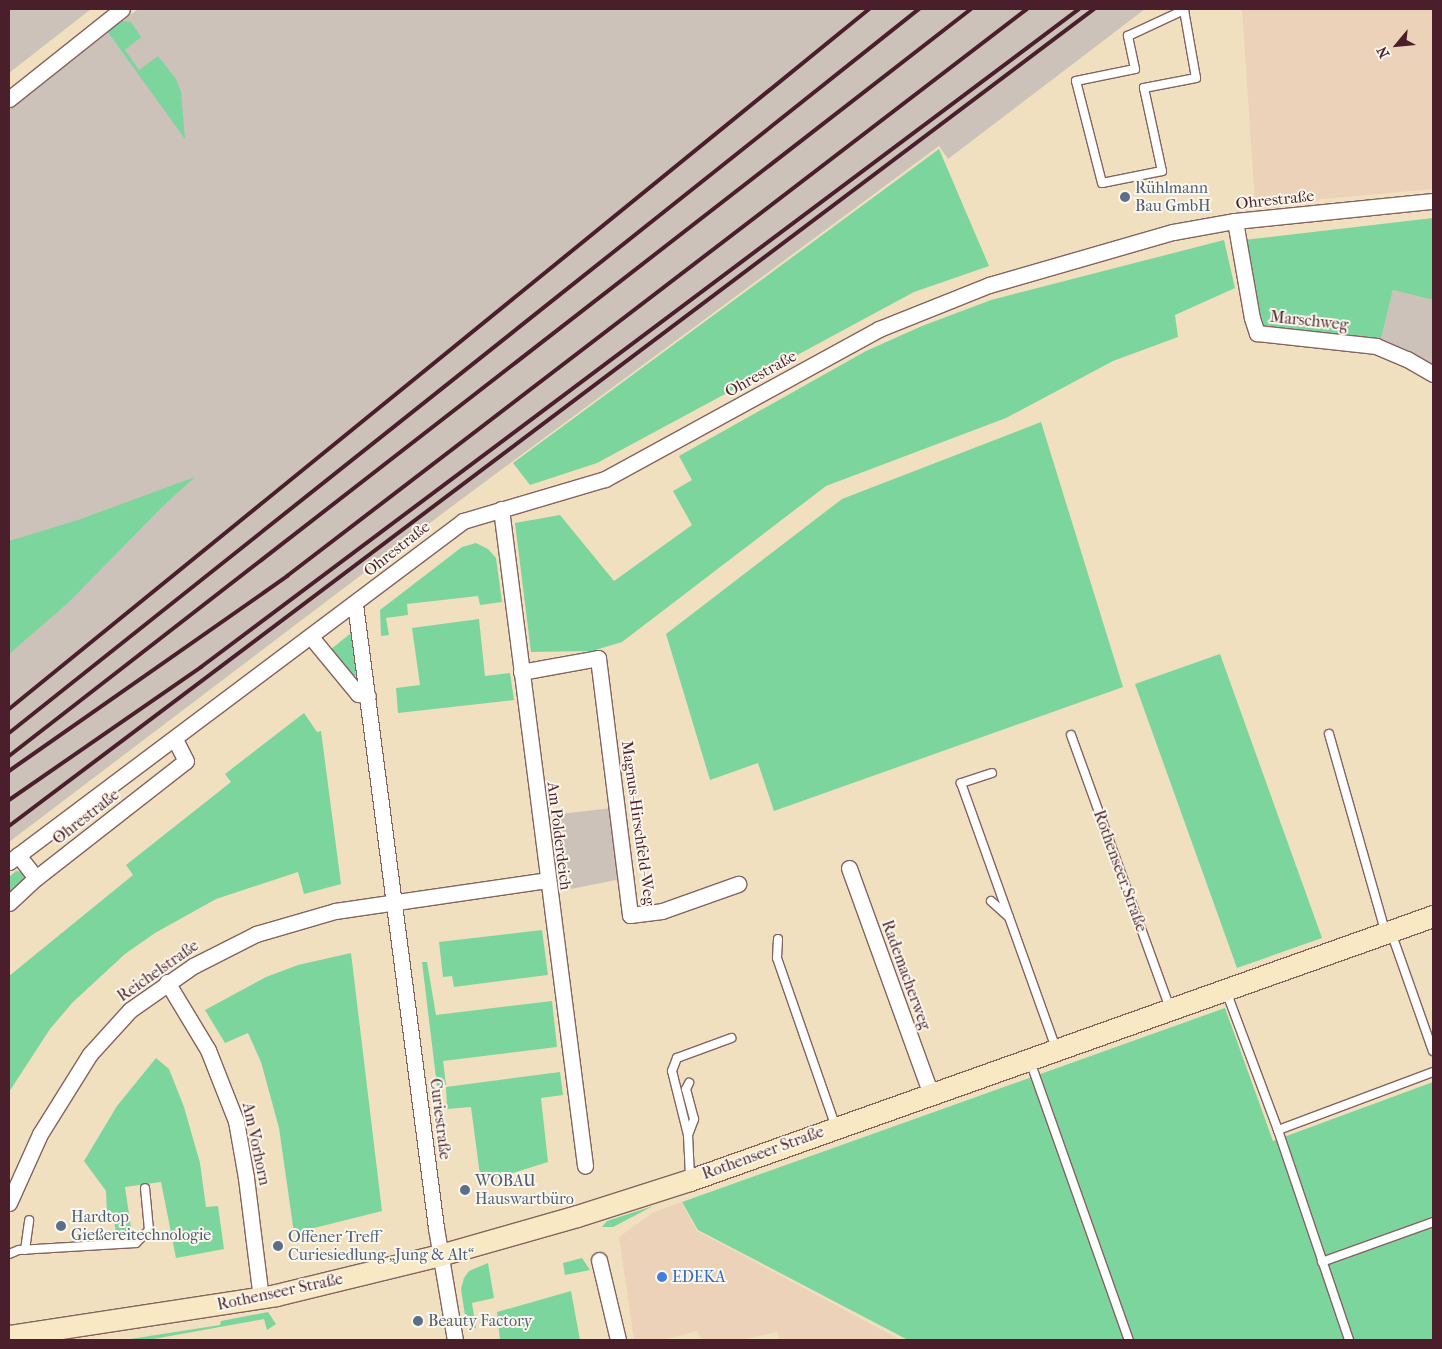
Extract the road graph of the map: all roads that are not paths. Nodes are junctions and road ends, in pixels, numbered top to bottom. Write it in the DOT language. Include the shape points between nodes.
graph roads {
  1 [pos="122,9"];
  2 [pos="9,99"];
  3 [pos="1102,183"];
  4 [pos="1433,201"];
  5 [pos="1235,221"];
  6 [pos="1433,374"];
  7 [pos="501,509"];
  8 [pos="355,604"];
  9 [pos="311,637"];
  10 [pos="521,672"];
  11 [pos="368,696"];
  12 [pos="1329,734"];
  13 [pos="1071,735"];
  14 [pos="175,740"];
  15 [pos="992,773"];
  16 [pos="13,858"];
  17 [pos="849,868"];
  18 [pos="36,878"];
  19 [pos="547,880"];
  20 [pos="738,884"];
  21 [pos="394,901"];
  22 [pos="991,901"];
  23 [pos="9,903"];
  24 [pos="1433,916"];
  25 [pos="1010,918"];
  26 [pos="1388,932"];
  27 [pos="778,939"];
  28 [pos="167,982"];
  29 [pos="1226,989"];
  30 [pos="1170,1008"];
  31 [pos="731,1038"];
  32 [pos="1056,1049"];
  33 [pos="1433,1051"];
  34 [pos="1029,1059"];
  35 [pos="1433,1072"];
  36 [pos="689,1083"];
  37 [pos="931,1094"];
  38 [pos="836,1127"];
  39 [pos="1278,1130"];
  40 [pos="688,1135"];
  41 [pos="585,1166"];
  42 [pos="690,1180"];
  43 [pos="145,1188"];
  44 [pos="9,1203"];
  45 [pos="29,1220"];
  46 [pos="1433,1222"];
  47 [pos="25,1250"];
  48 [pos="9,1254"];
  49 [pos="440,1255"];
  50 [pos="599,1260"];
  51 [pos="1322,1262"];
  52 [pos="261,1298"];
  53 [pos="9,1336"];
  54 [pos="455,1340"];
  55 [pos="618,1340"];
  56 [pos="1129,1340"];
  57 [pos="1349,1340"];
  1 -- 2 [label="street"];
  3 -- 3 [label="lane" via="1076,81 1135,68 1128,36 1184,10 1196,78 1144,88 1162,171"];
  4 -- 5 [label="street, Ohrestraße"];
  5 -- 6 [label="street, Marschweg" via="1257,333 1376,346"];
  5 -- 7 [label="street, Ohrestraße" via="1174,232 988,285 880,329 605,479"];
  7 -- 8 [label="street, Ohrestraße" via="462,521"];
  7 -- 10 [label="street, Am Polderdeich"];
  8 -- 9 [label="street, Ohrestraße"];
  8 -- 11 [label="street, Curiestraße"];
  9 -- 11 [label="street" via="358,694"];
  9 -- 14 [label="street, Ohrestraße"];
  10 -- 19 [label="street, Am Polderdeich"];
  10 -- 20 [label="street, Magnus-Hirschfeld-Weg" via="598,658 630,914 662,911"];
  11 -- 21 [label="street, Curiestraße"];
  12 -- 26 [label="lane"];
  13 -- 30 [label="lane, Rothenseer Straße"];
  14 -- 16 [label="street, Ohrestraße"];
  14 -- 18 [label="street, Ohrestraße" via="186,761"];
  15 -- 25 [label="lane" via="961,783"];
  16 -- 18 [label="street, Ohrestraße"];
  17 -- 37 [label="street, Rademacherweg"];
  18 -- 23 [label="street, Ohrestraße"];
  19 -- 21 [label="street"];
  19 -- 41 [label="street, Am Polderdeich"];
  21 -- 28 [label="street, Reichelstraße" via="335,911 268,930 220,951"];
  21 -- 49 [label="street, Curiestraße"];
  22 -- 25 [label="lane"];
  24 -- 26 [label="street, Rothenseer Straße"];
  25 -- 32 [label="lane"];
  26 -- 29 [label="street, Rothenseer Straße"];
  26 -- 33 [label="lane"];
  27 -- 38 [label="lane, Rothenseer Straße" via="777,958"];
  28 -- 44 [label="street, Reichelstraße" via="119,1020 85,1062 35,1142"];
  28 -- 52 [label="street, Am Vorhorn" via="208,1050 236,1121"];
  29 -- 30 [label="street, Rothenseer Straße"];
  29 -- 39 [label="lane"];
  30 -- 32 [label="street, Rothenseer Straße"];
  31 -- 40 [label="lane, Rothenseer Straße" via="678,1058 672,1071"];
  32 -- 34 [label="street, Rothenseer Straße"];
  34 -- 37 [label="street, Rothenseer Straße"];
  34 -- 56 [label="lane"];
  35 -- 39 [label="lane"];
  36 -- 40 [label="lane" via="686,1089 694,1118"];
  37 -- 38 [label="street, Rothenseer Straße"];
  38 -- 42 [label="street, Rothenseer Straße"];
  39 -- 51 [label="lane"];
  40 -- 42 [label="lane, Rothenseer Straße"];
  42 -- 49 [label="street, Rothenseer Straße"];
  43 -- 47 [label="lane" via="149,1230 136,1243"];
  45 -- 47 [label="lane"];
  46 -- 51 [label="lane"];
  47 -- 48 [label="lane"];
  49 -- 52 [label="street, Rothenseer Straße"];
  49 -- 54 [label="street, Curiestraße"];
  50 -- 55 [label="street"];
  51 -- 57 [label="lane"];
  52 -- 53 [label="street, Rothenseer Straße"];
}
